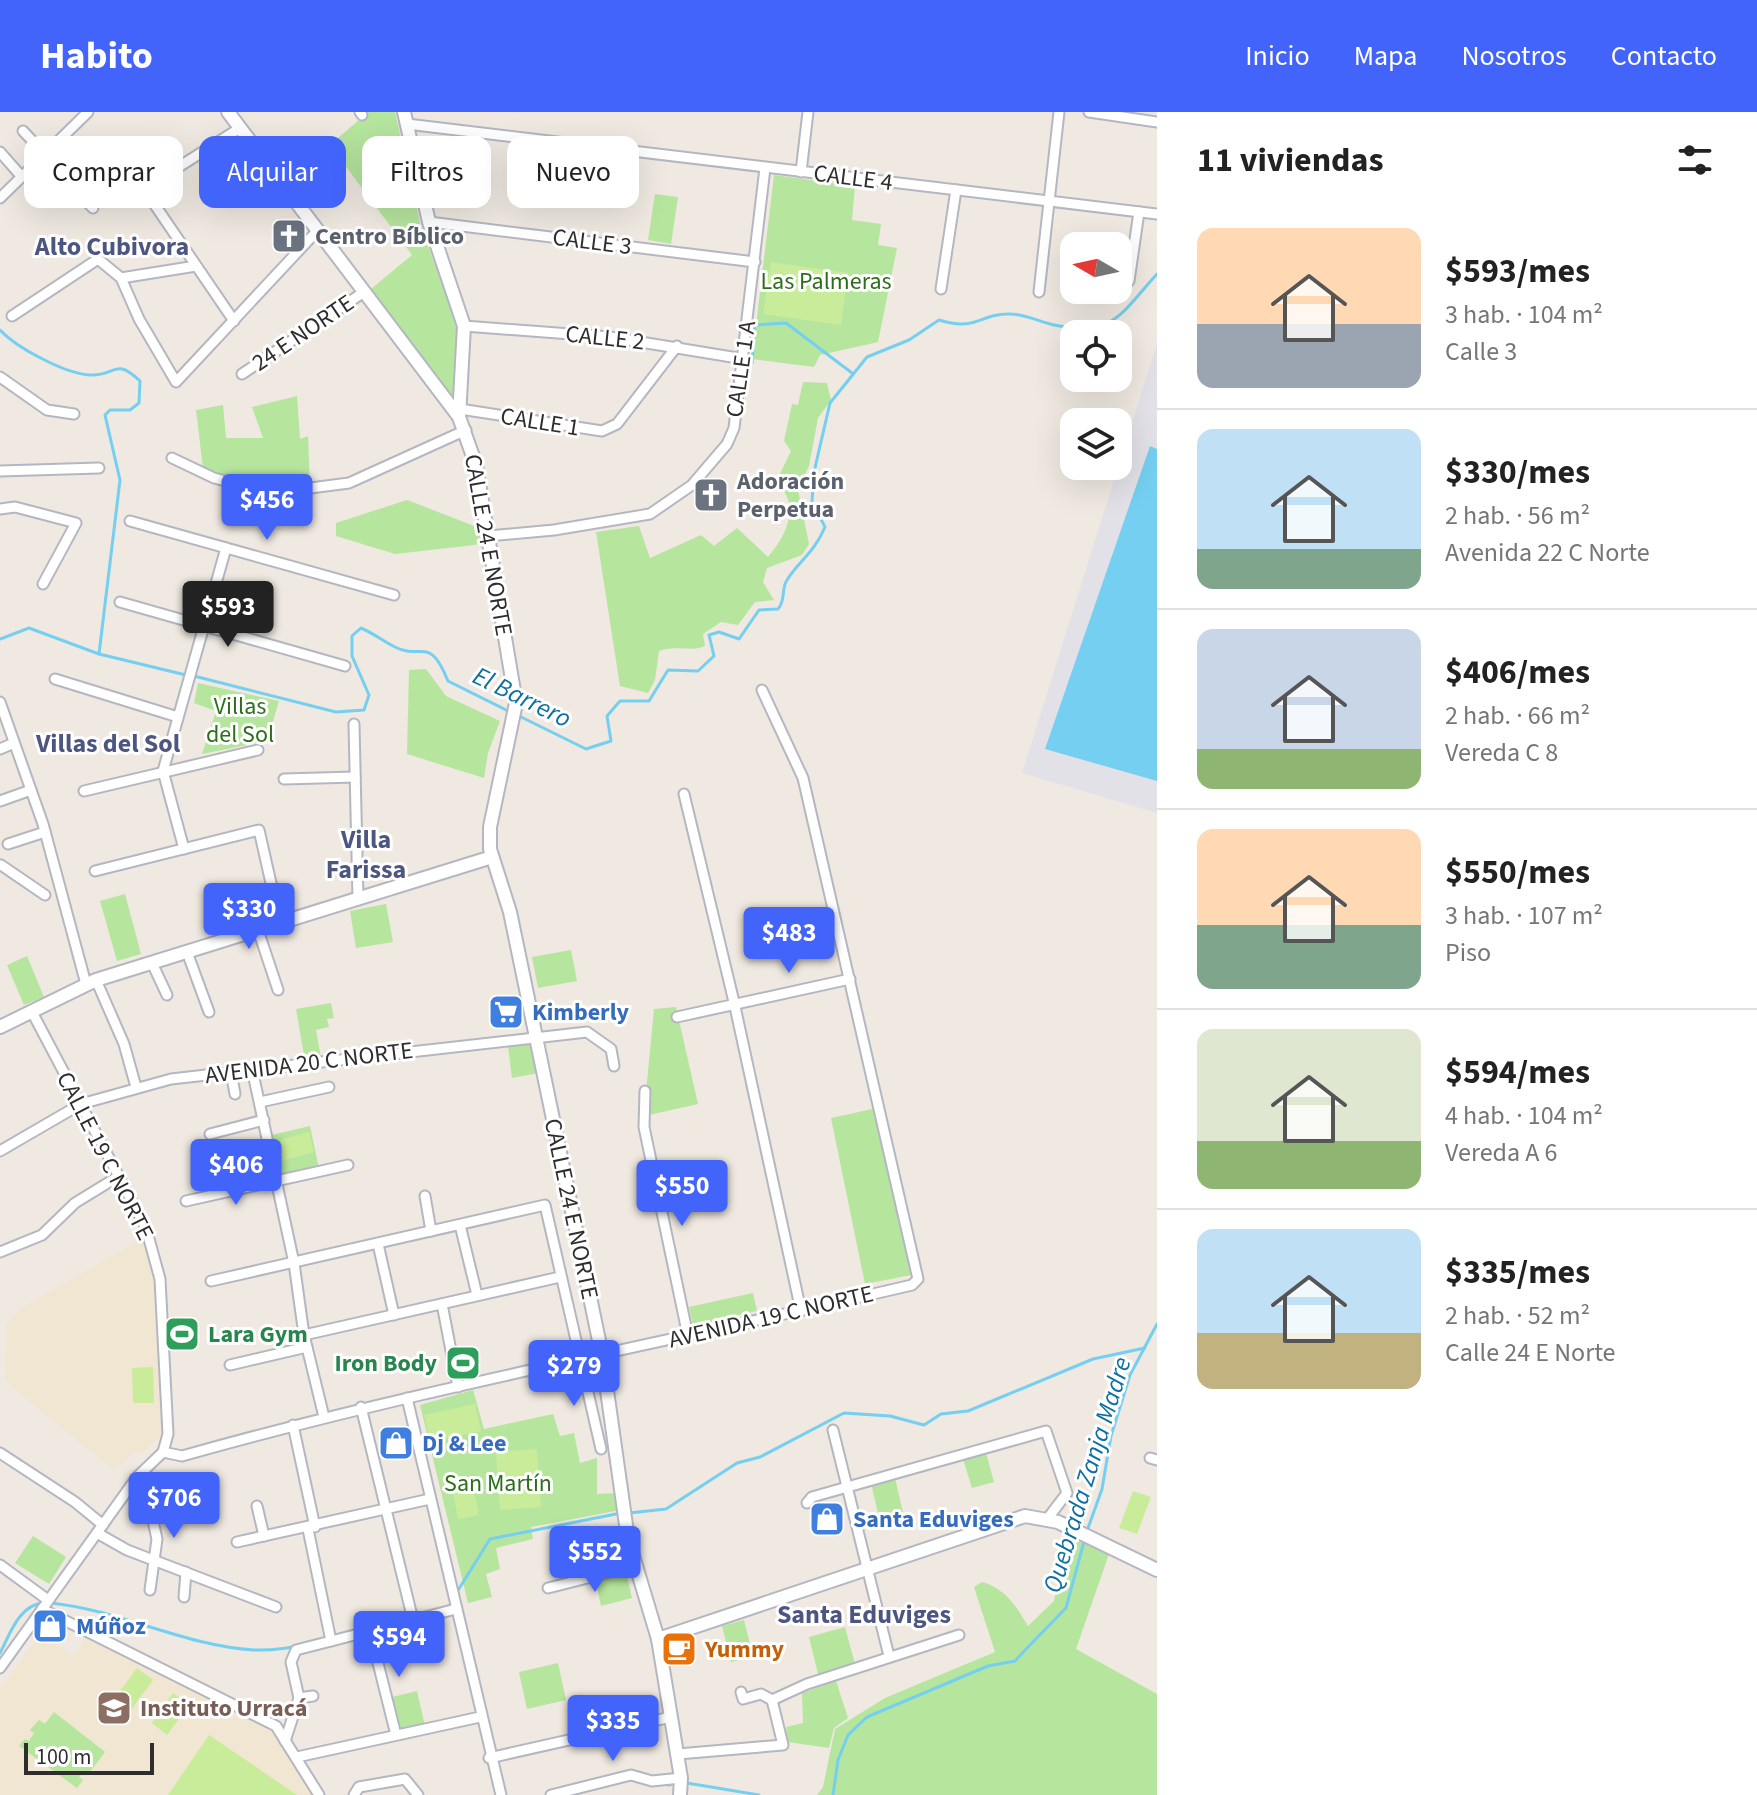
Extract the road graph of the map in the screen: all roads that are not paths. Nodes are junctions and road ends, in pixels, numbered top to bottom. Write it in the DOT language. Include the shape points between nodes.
graph roads {
  1 [pos="88,112"];
  2 [pos="228,112"];
  3 [pos="808,112"];
  4 [pos="1059,112"];
  5 [pos="1089,112"];
  6 [pos="405,118"];
  7 [pos="1157,122"];
  8 [pos="240,128"];
  9 [pos="23,131"];
  10 [pos="27,136"];
  11 [pos="64,136"];
  12 [pos="0,152"];
  13 [pos="765,168"];
  14 [pos="801,172"];
  15 [pos="22,177"];
  16 [pos="956,190"];
  17 [pos="0,198"];
  18 [pos="1048,201"];
  19 [pos="1139,212"];
  20 [pos="1157,214"];
  21 [pos="429,222"];
  22 [pos="317,231"];
  23 [pos="1132,260"];
  24 [pos="755,262"];
  25 [pos="196,266"];
  26 [pos="121,278"];
  27 [pos="941,289"];
  28 [pos="364,292"];
  29 [pos="1039,292"];
  30 [pos="12,316"];
  31 [pos="234,321"];
  32 [pos="464,326"];
  33 [pos="677,346"];
  34 [pos="744,359"];
  35 [pos="242,374"];
  36 [pos="0,377"];
  37 [pos="459,413"];
  38 [pos="74,414"];
  39 [pos="466,430"];
  40 [pos="172,458"];
  41 [pos="99,468"];
  42 [pos="0,471"];
  43 [pos="0,509"];
  44 [pos="130,521"];
  45 [pos="488,536"];
  46 [pos="226,548"];
  47 [pos="43,584"];
  48 [pos="394,595"];
  49 [pos="120,602"];
  50 [pos="205,625"];
  51 [pos="345,666"];
  52 [pos="55,679"];
  53 [pos="762,690"];
  54 [pos="0,702"];
  55 [pos="178,717"];
  56 [pos="354,724"];
  57 [pos="14,743"];
  58 [pos="0,749"];
  59 [pos="258,750"];
  60 [pos="163,771"];
  61 [pos="355,777"];
  62 [pos="284,779"];
  63 [pos="31,790"];
  64 [pos="84,791"];
  65 [pos="684,794"];
  66 [pos="0,801"];
  67 [pos="45,832"];
  68 [pos="8,844"];
  69 [pos="184,849"];
  70 [pos="492,857"];
  71 [pos="1,865"];
  72 [pos="95,871"];
  73 [pos="45,895"];
  74 [pos="358,899"];
  75 [pos="280,923"];
  76 [pos="258,930"];
  77 [pos="187,952"];
  78 [pos="152,963"];
  79 [pos="850,979"];
  80 [pos="91,982"];
  81 [pos="278,990"];
  82 [pos="167,995"];
  83 [pos="734,1002"];
  84 [pos="32,1012"];
  85 [pos="209,1012"];
  86 [pos="677,1017"];
  87 [pos="0,1027"];
  88 [pos="536,1037"];
  89 [pos="614,1066"];
  90 [pos="252,1069"];
  91 [pos="231,1072"];
  92 [pos="136,1087"];
  93 [pos="329,1087"];
  94 [pos="645,1091"];
  95 [pos="235,1094"];
  96 [pos="260,1102"];
  97 [pos="81,1104"];
  98 [pos="264,1120"];
  99 [pos="210,1134"];
  100 [pos="0,1151"];
  101 [pos="348,1165"];
  102 [pos="119,1176"];
  103 [pos="278,1181"];
  104 [pos="425,1196"];
  105 [pos="186,1201"];
  106 [pos="460,1225"];
  107 [pos="431,1231"];
  108 [pos="378,1244"];
  109 [pos="0,1252"];
  110 [pos="294,1263"];
  111 [pos="560,1277"];
  112 [pos="211,1281"];
  113 [pos="477,1295"];
  114 [pos="442,1304"];
  115 [pos="801,1311"];
  116 [pos="394,1315"];
  117 [pos="304,1335"];
  118 [pos="688,1336"];
  119 [pos="307,1347"];
  120 [pos="602,1355"];
  121 [pos="579,1360"];
  122 [pos="230,1365"];
  123 [pos="458,1387"];
  124 [pos="407,1398"];
  125 [pos="361,1407"];
  126 [pos="324,1417"];
  127 [pos="293,1425"];
  128 [pos="833,1430"];
  129 [pos="601,1449"];
  130 [pos="163,1452"];
  131 [pos="0,1453"];
  132 [pos="848,1490"];
  133 [pos="430,1499"];
  134 [pos="807,1503"];
  135 [pos="257,1506"];
  136 [pos="384,1509"];
  137 [pos="1048,1518"];
  138 [pos="153,1521"];
  139 [pos="311,1528"];
  140 [pos="100,1529"];
  141 [pos="264,1536"];
  142 [pos="237,1542"];
  143 [pos="153,1560"];
  144 [pos="0,1565"];
  145 [pos="635,1566"];
  146 [pos="867,1569"];
  147 [pos="1157,1570"];
  148 [pos="186,1572"];
  149 [pos="548,1588"];
  150 [pos="150,1590"];
  151 [pos="184,1597"];
  152 [pos="45,1604"];
  153 [pos="455,1606"];
  154 [pos="276,1607"];
  155 [pos="412,1617"];
  156 [pos="370,1631"];
  157 [pos="959,1635"];
  158 [pos="330,1637"];
  159 [pos="658,1639"];
  160 [pos="889,1656"];
  161 [pos="0,1668"];
  162 [pos="741,1692"];
  163 [pos="313,1696"];
  164 [pos="299,1698"];
  165 [pos="772,1700"];
  166 [pos="480,1717"];
  167 [pos="671,1717"];
  168 [pos="396,1735"];
  169 [pos="285,1741"];
  170 [pos="678,1754"];
  171 [pos="297,1757"];
  172 [pos="489,1758"];
  173 [pos="682,1780"];
  174 [pos="319,1795"];
  175 [pos="354,1795"];
  176 [pos="418,1795"];
  177 [pos="501,1795"];
  178 [pos="551,1795"];
  179 [pos="680,1795"];
  1 -- 11 [label="street"];
  2 -- 8 [label="main road"];
  3 -- 14 [label="street"];
  4 -- 18 [label="street"];
  5 -- 7 [label="street"];
  6 -- 13 [label="street, CALLE 4"];
  6 -- 21 [label="main road"];
  8 -- 22 [label="main road"];
  8 -- 25 [label="street" via="144,189"];
  9 -- 10 [label="street"];
  12 -- 15 [label="street"];
  13 -- 14 [label="street, CALLE 4"];
  13 -- 24 [label="street, CALLE 1 A"];
  14 -- 16 [label="street, CALLE 4"];
  15 -- 17 [label="street"];
  16 -- 18 [label="street, CALLE 4"];
  16 -- 27 [label="street"];
  18 -- 19 [label="street, CALLE 4"];
  18 -- 29 [label="street"];
  19 -- 20 [label="street, CALLE 4"];
  19 -- 23 [label="street"];
  21 -- 24 [label="street, CALLE 3"];
  21 -- 32 [label="main road"];
  22 -- 28 [label="main road"];
  22 -- 31 [label="street"];
  24 -- 34 [label="street, CALLE 1 A"];
  25 -- 26 [label="street"];
  25 -- 31 [label="street"];
  26 -- 30 [label="street" via="98,259"];
  26 -- 31 [label="street" via="176,382"];
  28 -- 35 [label="street, 24 E NORTE"];
  28 -- 37 [label="main road"];
  32 -- 33 [label="street, CALLE 2"];
  32 -- 37 [label="main road"];
  33 -- 34 [label="street, CALLE 2"];
  33 -- 37 [label="street, CALLE 1" via="617,424 602,431"];
  34 -- 45 [label="street, CALLE 1 A" via="727,444 674,501 634,519"];
  36 -- 38 [label="street" via="47,410"];
  37 -- 39 [label="main road, CALLE 24 E NORTE"];
  39 -- 40 [label="street" via="349,483 272,493 214,478"];
  39 -- 45 [label="main road, CALLE 24 E NORTE"];
  41 -- 42 [label="street"];
  43 -- 47 [label="street" via="15,507 76,523"];
  44 -- 46 [label="street"];
  45 -- 70 [label="main road, CALLE 24 E NORTE" via="514,713 490,827"];
  46 -- 48 [label="street"];
  46 -- 50 [label="street"];
  49 -- 50 [label="street"];
  50 -- 51 [label="street"];
  50 -- 55 [label="street"];
  52 -- 55 [label="street"];
  53 -- 79 [label="street" via="803,778"];
  54 -- 57 [label="street"];
  55 -- 60 [label="street"];
  56 -- 61 [label="street"];
  57 -- 58 [label="street"];
  57 -- 63 [label="street"];
  59 -- 60 [label="street"];
  60 -- 64 [label="street"];
  60 -- 69 [label="street"];
  61 -- 62 [label="street"];
  61 -- 74 [label="street"];
  63 -- 66 [label="street"];
  63 -- 67 [label="street"];
  65 -- 83 [label="street"];
  67 -- 68 [label="street"];
  67 -- 80 [label="street"];
  69 -- 72 [label="street"];
  69 -- 75 [label="street" via="259,830"];
  70 -- 74 [label="main road"];
  70 -- 88 [label="main road, CALLE 24 E NORTE" via="510,912"];
  71 -- 73 [label="street"];
  74 -- 75 [label="main road"];
  75 -- 76 [label="main road"];
  76 -- 77 [label="main road"];
  76 -- 81 [label="street"];
  77 -- 78 [label="main road"];
  77 -- 85 [label="street"];
  78 -- 80 [label="main road"];
  78 -- 82 [label="street"];
  79 -- 83 [label="street"];
  79 -- 115 [label="street, AVENIDA 19 C NORTE" via="918,1279 912,1285"];
  80 -- 84 [label="main road"];
  80 -- 92 [label="street" via="124,1044"];
  83 -- 86 [label="street"];
  83 -- 115 [label="street"];
  84 -- 87 [label="main road"];
  84 -- 97 [label="street, CALLE 19 C NORTE"];
  88 -- 89 [label="street, AVENIDA 20 C NORTE" via="587,1032 611,1049"];
  88 -- 90 [label="street, AVENIDA 20 C NORTE"];
  88 -- 120 [label="main road, CALLE 24 E NORTE"];
  90 -- 91 [label="street, AVENIDA 20 C NORTE"];
  90 -- 96 [label="street"];
  91 -- 92 [label="street, AVENIDA 20 C NORTE"];
  91 -- 95 [label="street"];
  92 -- 97 [label="street, AVENIDA 20 C NORTE"];
  93 -- 96 [label="street"];
  94 -- 118 [label="street" via="644,1127"];
  96 -- 98 [label="street"];
  97 -- 100 [label="street, AVENIDA 20 C NORTE"];
  97 -- 102 [label="street, CALLE 19 C NORTE"];
  98 -- 99 [label="street"];
  98 -- 103 [label="street"];
  101 -- 103 [label="street"];
  102 -- 109 [label="street" via="75,1203 42,1235"];
  102 -- 130 [label="street, CALLE 19 C NORTE" via="146,1228 160,1279 169,1398"];
  103 -- 105 [label="street"];
  103 -- 110 [label="street"];
  104 -- 107 [label="street"];
  106 -- 107 [label="street"];
  106 -- 111 [label="street" via="545,1205"];
  106 -- 113 [label="street"];
  107 -- 108 [label="street"];
  108 -- 110 [label="street"];
  108 -- 116 [label="street"];
  110 -- 112 [label="street"];
  110 -- 117 [label="street"];
  111 -- 113 [label="street"];
  111 -- 121 [label="street"];
  113 -- 114 [label="street"];
  114 -- 116 [label="street"];
  114 -- 123 [label="street"];
  115 -- 118 [label="street, AVENIDA 19 C NORTE"];
  116 -- 117 [label="street"];
  117 -- 119 [label="street"];
  118 -- 120 [label="street, AVENIDA 19 C NORTE"];
  119 -- 122 [label="street"];
  119 -- 126 [label="street"];
  120 -- 121 [label="street, AVENIDA 19 C NORTE"];
  120 -- 145 [label="main road, CALLE 24 E NORTE"];
  121 -- 123 [label="street, AVENIDA 19 C NORTE"];
  121 -- 129 [label="street"];
  123 -- 124 [label="street, AVENIDA 19 C NORTE"];
  124 -- 125 [label="street, AVENIDA 19 C NORTE"];
  124 -- 133 [label="street"];
  125 -- 126 [label="street, AVENIDA 19 C NORTE"];
  125 -- 136 [label="street"];
  126 -- 127 [label="street, AVENIDA 19 C NORTE"];
  127 -- 130 [label="street, AVENIDA 19 C NORTE" via="182,1456"];
  127 -- 139 [label="street"];
  128 -- 132 [label="street"];
  130 -- 140 [label="street" via="137,1477"];
  131 -- 140 [label="street" via="75,1502"];
  132 -- 134 [label="street" via="812,1497"];
  132 -- 137 [label="street" via="1046,1431 1067,1493"];
  132 -- 146 [label="street"];
  133 -- 136 [label="street"];
  133 -- 153 [label="street"];
  135 -- 141 [label="street"];
  136 -- 139 [label="street"];
  136 -- 155 [label="street"];
  137 -- 146 [label="main road" via="1025,1516"];
  137 -- 147 [label="main road"];
  138 -- 143 [label="street"];
  139 -- 141 [label="street"];
  139 -- 158 [label="street"];
  140 -- 143 [label="street"];
  140 -- 152 [label="street"];
  141 -- 142 [label="street"];
  143 -- 148 [label="street"];
  143 -- 150 [label="street"];
  144 -- 152 [label="street"];
  145 -- 149 [label="street"];
  145 -- 159 [label="main road, CALLE 24 E NORTE"];
  146 -- 159 [label="main road"];
  146 -- 160 [label="street"];
  148 -- 151 [label="street"];
  148 -- 154 [label="street"];
  152 -- 161 [label="street"];
  152 -- 169 [label="street" via="276,1726"];
  153 -- 155 [label="street"];
  153 -- 166 [label="street"];
  155 -- 156 [label="street"];
  156 -- 158 [label="street"];
  156 -- 168 [label="street"];
  157 -- 160 [label="street"];
  158 -- 164 [label="street" via="293,1653"];
  159 -- 167 [label="main road, CALLE 24 E NORTE"];
  160 -- 165 [label="street"];
  162 -- 165 [label="street" via="743,1699 761,1694"];
  163 -- 164 [label="street"];
  164 -- 169 [label="street"];
  165 -- 170 [label="street" via="783,1745"];
  166 -- 168 [label="street"];
  166 -- 172 [label="street"];
  167 -- 170 [label="main road, CALLE 24 E NORTE"];
  167 -- 172 [label="street"];
  168 -- 171 [label="street"];
  169 -- 171 [label="street"];
  170 -- 173 [label="main road, CALLE 24 E NORTE"];
  171 -- 174 [label="street"];
  172 -- 177 [label="street"];
  173 -- 178 [label="street" via="631,1775"];
  173 -- 179 [label="main road, CALLE 24 E NORTE"];
  175 -- 176 [label="street" via="359,1787 405,1779"];
}
